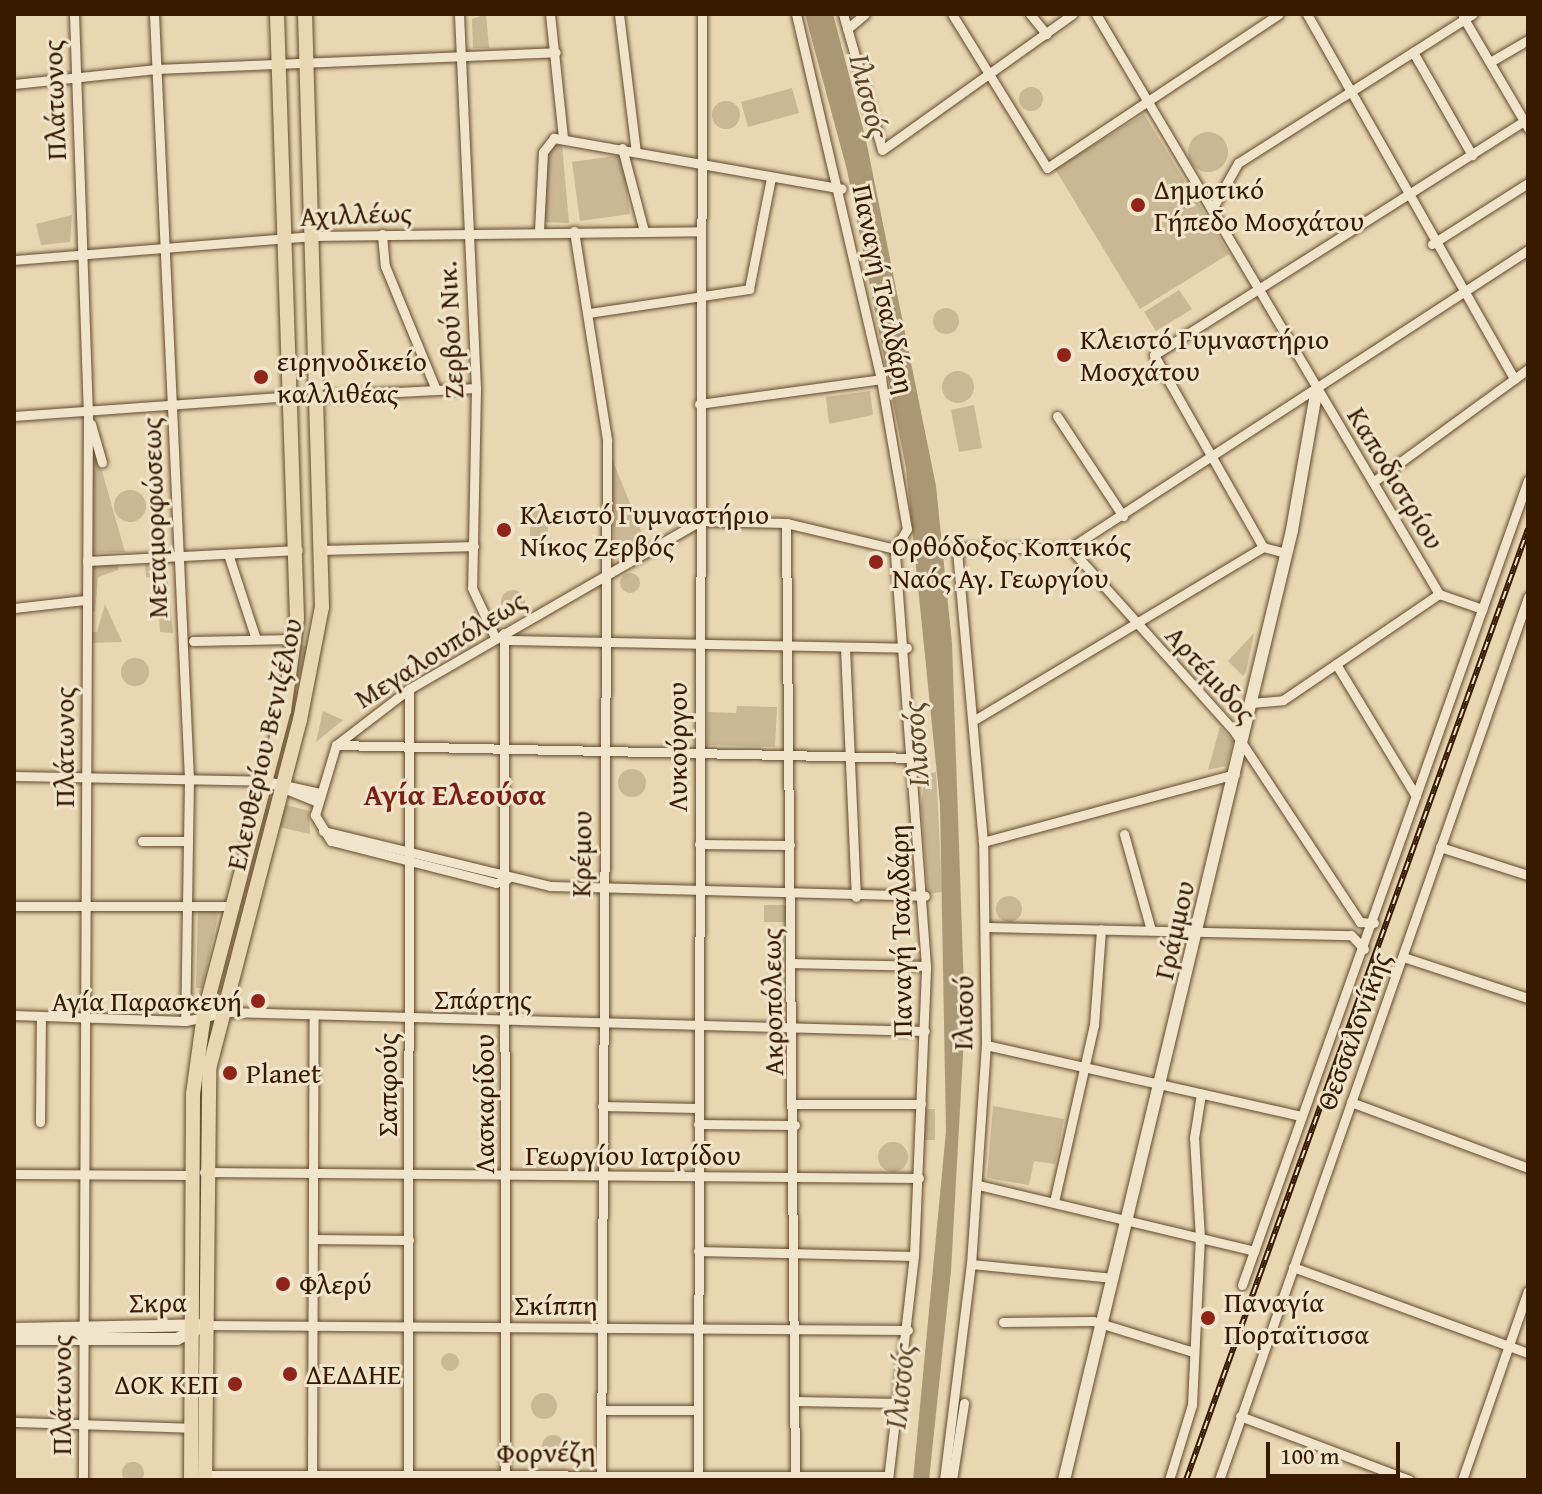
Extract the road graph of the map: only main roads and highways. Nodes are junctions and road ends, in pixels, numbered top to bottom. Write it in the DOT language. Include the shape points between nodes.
graph roads {
  1 [pos="277,14"];
  2 [pos="305,14"];
  3 [pos="198,1174"];
  4 [pos="196,1329"];
  5 [pos="200,1478"];
  1 -- 3 [label="main road, Ελευθερίου Βενιζέλου" via="298,550 294,639 266,781 204,1015"];
  2 -- 3 [label="main road, Ελευθερίου Βενιζέλου" via="325,550 311,673 221,1013"];
  3 -- 4 [label="main road, Ελευθερίου Βενιζέλου"];
  4 -- 5 [label="main road, Ελευθερίου Βενιζέλου"];
  4 -- 5 [label="main road, Ελευθερίου Βενιζέλου" via="192,1428"];
}
